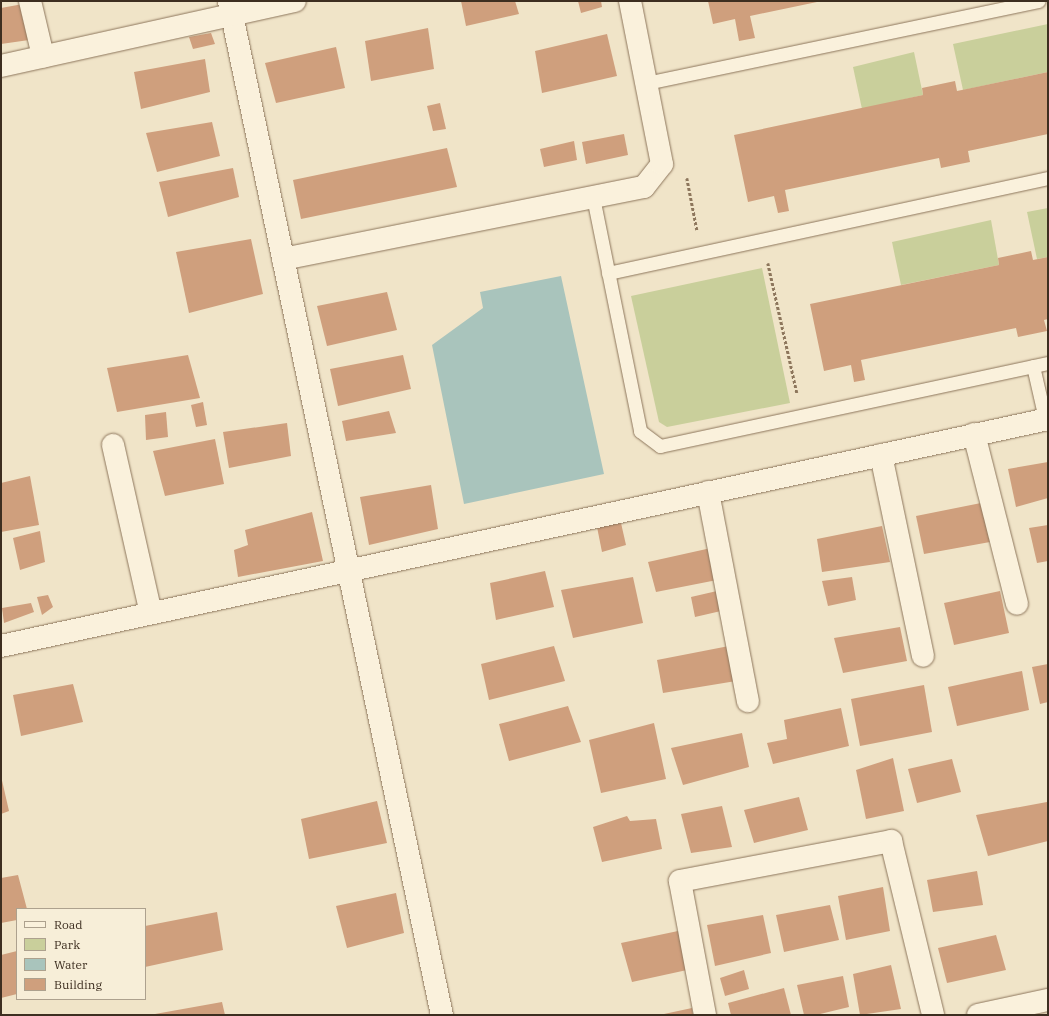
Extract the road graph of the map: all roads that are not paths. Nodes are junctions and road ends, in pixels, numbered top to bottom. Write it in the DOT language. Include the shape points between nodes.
graph roads {
  1 [pos="30,1"];
  2 [pos="295,1"];
  3 [pos="630,1"];
  4 [pos="1039,1"];
  5 [pos="231,8"];
  6 [pos="43,56"];
  7 [pos="1,66"];
  8 [pos="646,83"];
  9 [pos="1048,178"];
  10 [pos="592,197"];
  11 [pos="283,259"];
  12 [pos="608,273"];
  13 [pos="1048,363"];
  14 [pos="1033,366"];
  15 [pos="1046,419"];
  16 [pos="974,434"];
  17 [pos="113,445"];
  18 [pos="881,455"];
  19 [pos="708,492"];
  20 [pos="347,570"];
  21 [pos="1016,604"];
  22 [pos="151,613"];
  23 [pos="1,646"];
  24 [pos="923,656"];
  25 [pos="748,701"];
  26 [pos="1048,1000"];
  27 [pos="442,1015"];
  28 [pos="705,1015"];
  29 [pos="933,1015"];
  30 [pos="978,1015"];
  1 -- 6 [label="street"];
  2 -- 5 [label="street"];
  3 -- 8 [label="street"];
  4 -- 8 [label="lane"];
  5 -- 6 [label="street"];
  5 -- 11 [label="street"];
  6 -- 7 [label="street"];
  8 -- 10 [label="street" via="662,164 644,186"];
  9 -- 12 [label="lane"];
  10 -- 11 [label="street"];
  10 -- 12 [label="lane"];
  11 -- 20 [label="street"];
  12 -- 14 [label="lane" via="640,431 660,446"];
  13 -- 14 [label="lane"];
  14 -- 15 [label="lane"];
  15 -- 16 [label="street"];
  16 -- 18 [label="street"];
  16 -- 21 [label="street"];
  17 -- 22 [label="street"];
  18 -- 19 [label="street"];
  18 -- 24 [label="street"];
  19 -- 20 [label="street"];
  19 -- 25 [label="street"];
  20 -- 22 [label="street"];
  20 -- 27 [label="street"];
  22 -- 23 [label="street"];
  26 -- 30 [label="street"];
  28 -- 29 [label="street" via="680,882 891,841"];
}
